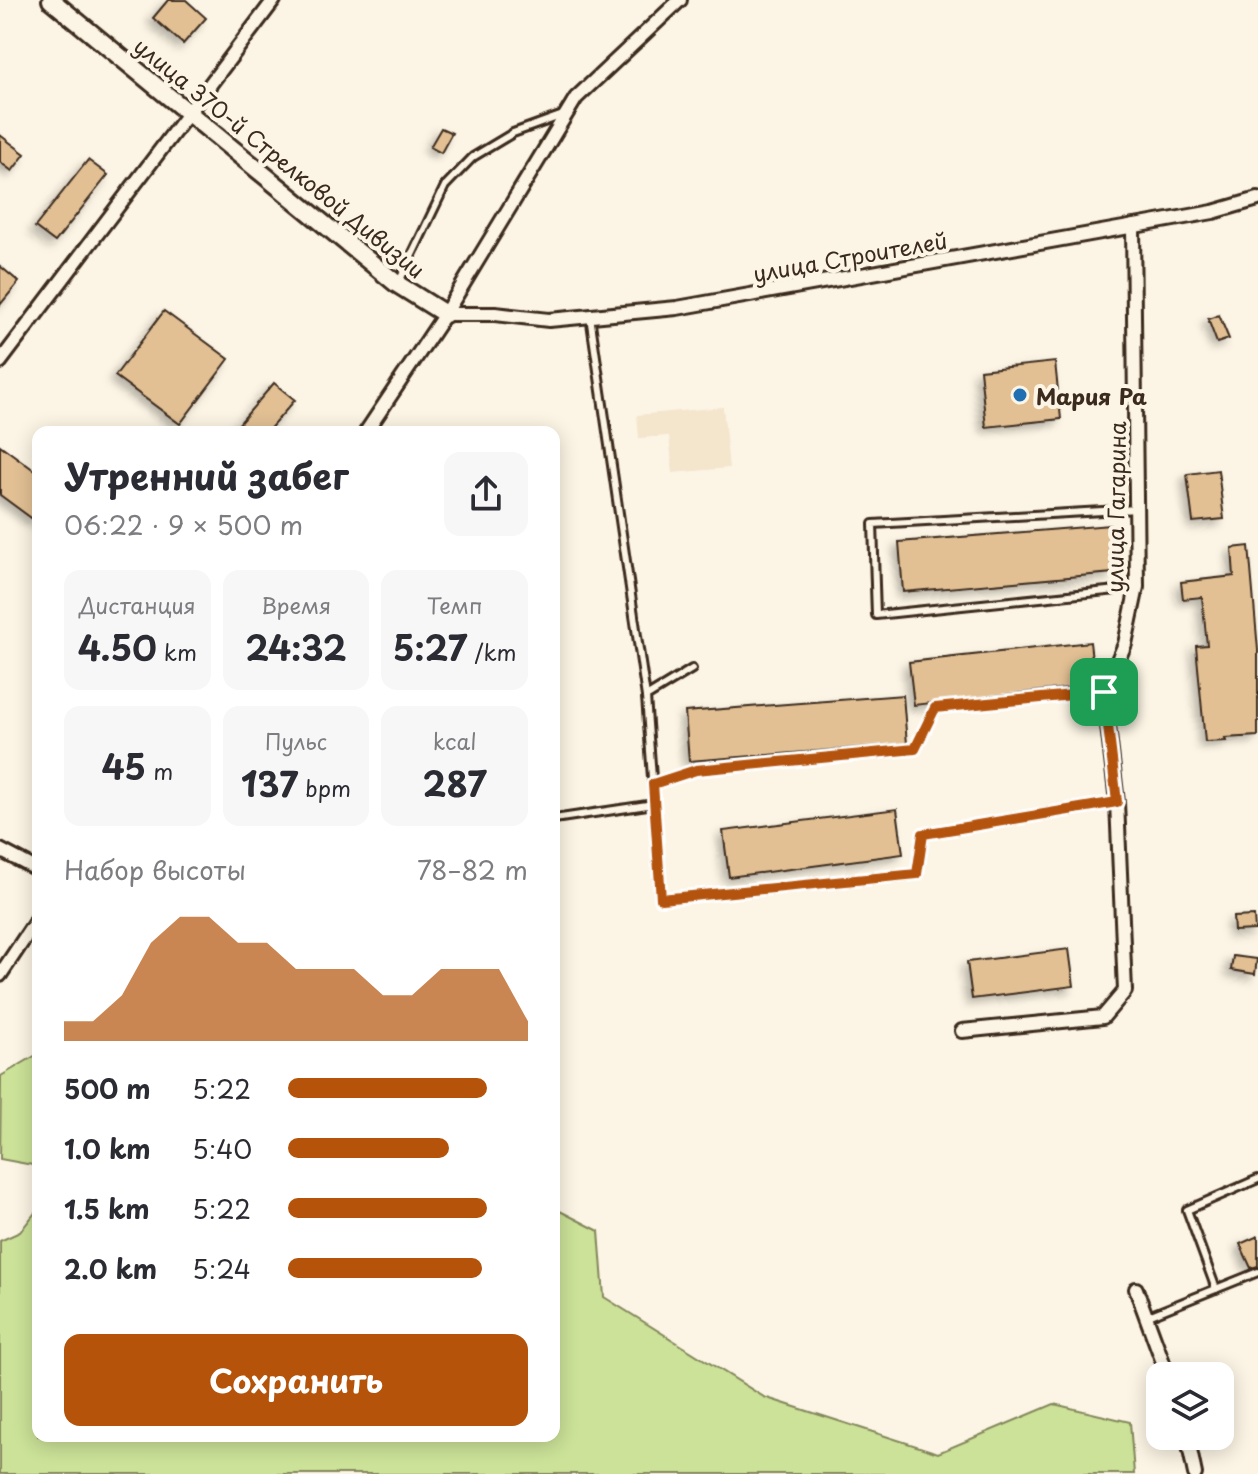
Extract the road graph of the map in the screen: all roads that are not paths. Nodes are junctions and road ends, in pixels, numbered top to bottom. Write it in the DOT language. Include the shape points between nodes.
graph roads {
  1 [pos="51,0"];
  2 [pos="274,0"];
  3 [pos="680,0"];
  4 [pos="189,112"];
  5 [pos="567,114"];
  6 [pos="1258,199"];
  7 [pos="1133,226"];
  8 [pos="397,284"];
  9 [pos="445,314"];
  10 [pos="590,316"];
  11 [pos="0,362"];
  12 [pos="370,426"];
  13 [pos="1137,509"];
  14 [pos="1137,587"];
  15 [pos="692,669"];
  16 [pos="1104,692"];
  17 [pos="646,697"];
  18 [pos="653,784"];
  19 [pos="1117,802"];
  20 [pos="654,804"];
  21 [pos="560,818"];
  22 [pos="0,850"];
  23 [pos="32,867"];
  24 [pos="32,927"];
  25 [pos="0,975"];
  26 [pos="962,1031"];
  27 [pos="1258,1179"];
  28 [pos="1258,1272"];
  29 [pos="1136,1289"];
  30 [pos="1216,1289"];
  31 [pos="1146,1317"];
  32 [pos="1163,1362"];
  33 [pos="1190,1450"];
  34 [pos="1195,1474"];
  1 -- 4 [label="street, улица 370-й Стрелковой Дивизии"];
  2 -- 4 [label="street"];
  3 -- 5 [label="street" via="576,98"];
  4 -- 8 [label="street, улица 370-й Стрелковой Дивизии"];
  4 -- 11 [label="street"];
  5 -- 8 [label="lane" via="513,133 473,157 445,186"];
  5 -- 9 [label="street"];
  6 -- 7 [label="street, улица Строителей"];
  7 -- 10 [label="street, улица Строителей" via="677,308"];
  7 -- 13 [label="street, улица Гагарина"];
  8 -- 9 [label="street, улица 370-й Стрелковой Дивизии"];
  9 -- 10 [label="street, улица Строителей" via="549,320"];
  9 -- 12 [label="street"];
  10 -- 17 [label="lane"];
  13 -- 14 [label="street, улица Гагарина"];
  13 -- 14 [label="lane" via="873,524 876,615"];
  14 -- 16 [label="street, улица Гагарина" via="1125,644"];
  15 -- 17 [label="lane"];
  16 -- 18 [label="lane" via="935,708 915,749 696,770"];
  16 -- 19 [label="street"];
  17 -- 18 [label="lane"];
  18 -- 20 [label="lane"];
  19 -- 20 [label="lane" via="923,834 917,874 661,899"];
  19 -- 26 [label="street" via="1125,991 1103,1017"];
  20 -- 21 [label="lane"];
  22 -- 23 [label="street"];
  24 -- 25 [label="street"];
  27 -- 30 [label="lane" via="1187,1210"];
  28 -- 30 [label="lane"];
  29 -- 31 [label="street"];
  30 -- 31 [label="lane"];
  31 -- 32 [label="street"];
  33 -- 34 [label="street"];
}
